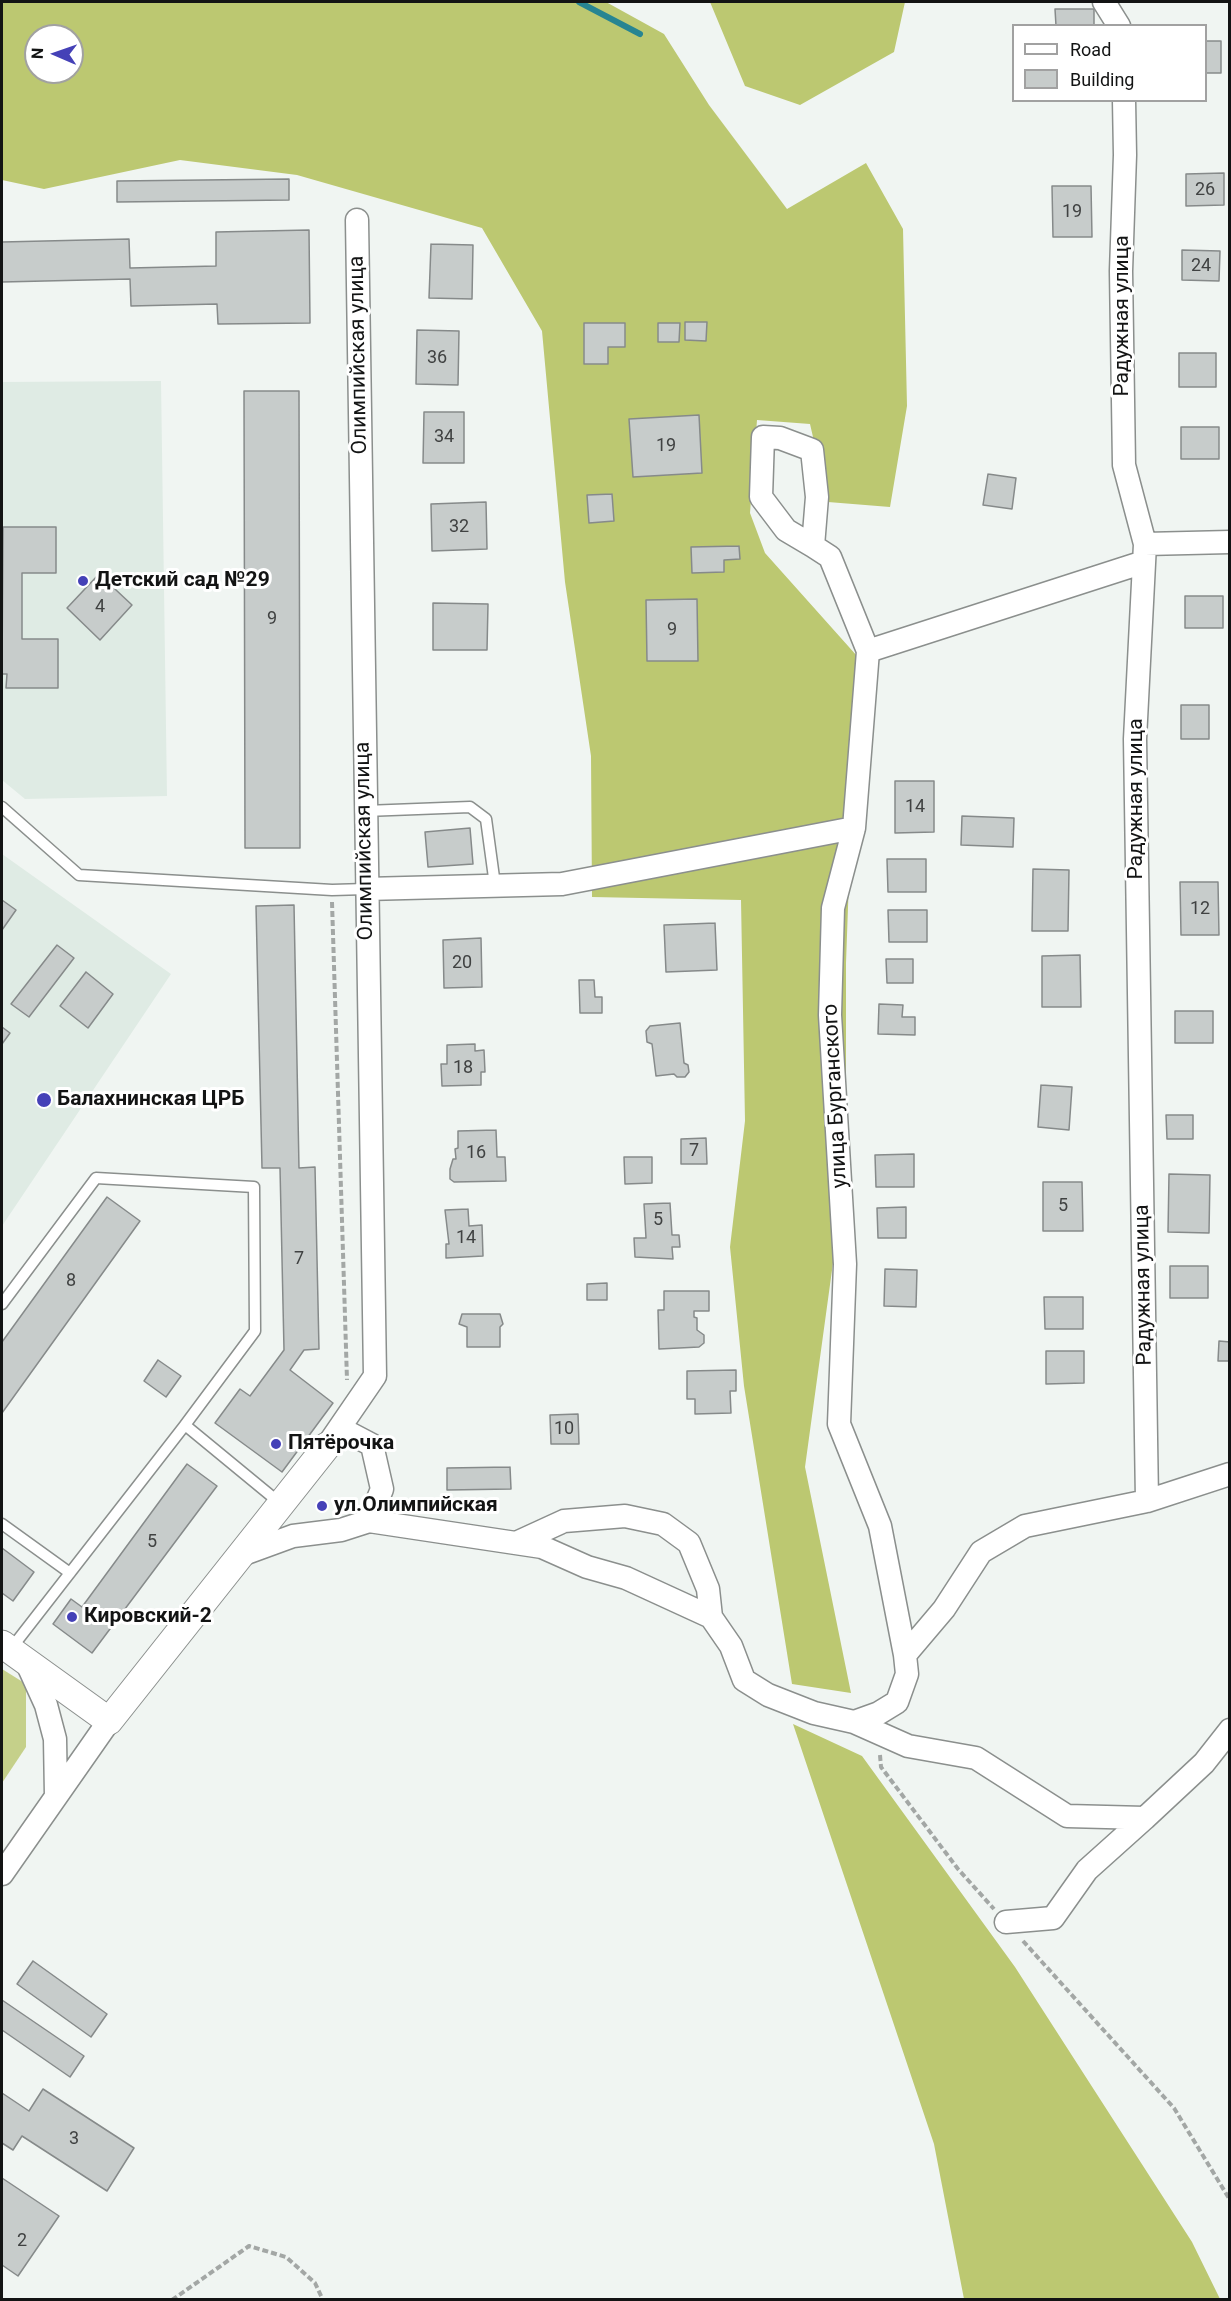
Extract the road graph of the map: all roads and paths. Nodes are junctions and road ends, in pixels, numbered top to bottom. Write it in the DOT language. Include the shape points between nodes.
graph roads {
  1 [pos="1104,2"];
  2 [pos="1123,2"];
  3 [pos="1120,24"];
  4 [pos="1121,24"];
  5 [pos="1124,102"];
  6 [pos="357,220"];
  7 [pos="1230,542"];
  8 [pos="813,546"];
  9 [pos="1145,553"];
  10 [pos="868,651"];
  11 [pos="2,807"];
  12 [pos="365,811"];
  13 [pos="854,828"];
  14 [pos="495,885"];
  15 [pos="366,889"];
  16 [pos="332,890"];
  17 [pos="2,1304"];
  18 [pos="346,1381"];
  19 [pos="185,1425"];
  20 [pos="327,1446"];
  21 [pos="1230,1474"];
  22 [pos="1147,1501"];
  23 [pos="281,1504"];
  24 [pos="369,1521"];
  25 [pos="2,1524"];
  26 [pos="516,1543"];
  27 [pos="241,1555"];
  28 [pos="70,1573"];
  29 [pos="711,1617"];
  30 [pos="13,1652"];
  31 [pos="905,1655"];
  32 [pos="109,1721"];
  33 [pos="854,1722"];
  34 [pos="1230,1730"];
  35 [pos="877,1732"];
  36 [pos="56,1796"];
  37 [pos="1145,1818"];
  38 [pos="2,1875"];
  39 [pos="1006,1922"];
  40 [pos="1230,2200"];
  41 [pos="172,2300"];
  42 [pos="323,2300"];
  1 -- 3 [label="street"];
  2 -- 4 [label="street"];
  5 -- 9 [label="street, Радужная улица" via="1121,271 1124,465"];
  6 -- 12 [label="street, Олимпийская улица"];
  7 -- 9 [label="street"];
  8 -- 10 [label="street, улица Бурганского" via="830,557"];
  9 -- 10 [label="street"];
  9 -- 22 [label="street, Радужная улица" via="1135,739"];
  10 -- 13 [label="street, улица Бурганского"];
  11 -- 16 [label="lane" via="79,874"];
  12 -- 14 [label="lane" via="470,807 486,819"];
  12 -- 15 [label="street, Олимпийская улица"];
  13 -- 14 [label="street" via="562,884"];
  13 -- 31 [label="street, улица Бурганского" via="833,908 830,1016 845,1264 838,1424 880,1526"];
  14 -- 15 [label="street"];
  15 -- 16 [label="lane"];
  15 -- 20 [label="street, Олимпийская улица" via="375,1377"];
  16 -- 18 [label="path"];
  17 -- 19 [label="lane" via="96,1178 254,1187 255,1331"];
  19 -- 23 [label="lane"];
  19 -- 28 [label="lane"];
  20 -- 23 [label="street, Олимпийская улица"];
  20 -- 24 [label="street" via="351,1434 372,1445 382,1489"];
  21 -- 22 [label="street"];
  22 -- 31 [label="street" via="1025,1526 981,1552 944,1609"];
  23 -- 27 [label="street, Олимпийская улица"];
  24 -- 26 [label="street"];
  24 -- 27 [label="street" via="341,1530 293,1536"];
  25 -- 28 [label="lane"];
  26 -- 29 [label="street" via="542,1547 587,1567 626,1578"];
  26 -- 29 [label="street" via="564,1521 625,1516 663,1524 689,1543 708,1589"];
  27 -- 32 [label="street, Олимпийская улица"];
  28 -- 30 [label="lane"];
  29 -- 33 [label="street" via="731,1646 744,1680 768,1695 814,1713"];
  30 -- 32 [label="street"];
  30 -- 36 [label="street" via="46,1705 55,1739"];
  31 -- 33 [label="street, улица Бурганского" via="907,1674 897,1702"];
  32 -- 36 [label="street"];
  33 -- 35 [label="street"];
  34 -- 37 [label="street" via="1204,1763"];
  35 -- 37 [label="street" via="908,1746 976,1758 1067,1816"];
  35 -- 39 [label="path" via="881,1767 958,1869"];
  36 -- 38 [label="street"];
  37 -- 39 [label="street" via="1087,1870 1053,1918"];
  39 -- 40 [label="path" via="1174,2108"];
  41 -- 42 [label="path" via="249,2246 286,2257 315,2283"];
}
